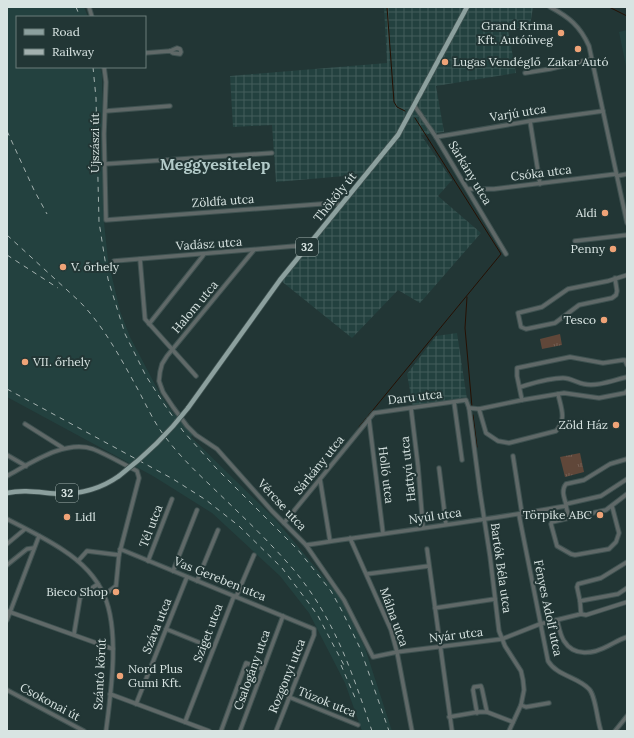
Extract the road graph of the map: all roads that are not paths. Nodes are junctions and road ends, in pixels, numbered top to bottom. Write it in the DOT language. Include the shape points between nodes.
graph roads {
  1 [pos="466,7"];
  2 [pos="550,7"];
  3 [pos="170,51"];
  4 [pos="146,53"];
  5 [pos="592,60"];
  6 [pos="104,68"];
  7 [pos="524,73"];
  8 [pos="414,105"];
  9 [pos="170,106"];
  10 [pos="106,111"];
  11 [pos="603,111"];
  12 [pos="530,121"];
  13 [pos="436,137"];
  14 [pos="272,153"];
  15 [pos="105,164"];
  16 [pos="627,174"];
  17 [pos="617,175"];
  18 [pos="540,184"];
  19 [pos="468,189"];
  20 [pos="341,205"];
  21 [pos="106,220"];
  22 [pos="627,223"];
  23 [pos="627,235"];
  24 [pos="575,241"];
  25 [pos="306,248"];
  26 [pos="254,250"];
  27 [pos="204,254"];
  28 [pos="506,254"];
  29 [pos="140,259"];
  30 [pos="114,261"];
  31 [pos="627,275"];
  32 [pos="615,278"];
  33 [pos="149,324"];
  34 [pos="173,350"];
  35 [pos="627,365"];
  36 [pos="196,376"];
  37 [pos="627,377"];
  38 [pos="159,381"];
  39 [pos="520,387"];
  40 [pos="627,391"];
  41 [pos="558,394"];
  42 [pos="466,400"];
  43 [pos="522,400"];
  44 [pos="454,402"];
  45 [pos="411,408"];
  46 [pos="469,408"];
  47 [pos="480,409"];
  48 [pos="369,419"];
  49 [pos="25,424"];
  50 [pos="64,448"];
  51 [pos="7,455"];
  52 [pos="513,456"];
  53 [pos="627,459"];
  54 [pos="462,460"];
  55 [pos="26,466"];
  56 [pos="439,468"];
  57 [pos="7,476"];
  58 [pos="627,478"];
  59 [pos="320,479"];
  60 [pos="7,493"];
  61 [pos="627,494"];
  62 [pos="172,499"];
  63 [pos="566,505"];
  64 [pos="612,506"];
  65 [pos="197,510"];
  66 [pos="520,514"];
  67 [pos="569,518"];
  68 [pos="7,519"];
  69 [pos="484,519"];
  70 [pos="284,523"];
  71 [pos="446,524"];
  72 [pos="423,527"];
  73 [pos="25,529"];
  74 [pos="218,530"];
  75 [pos="384,533"];
  76 [pos="39,536"];
  77 [pos="350,538"];
  78 [pos="330,541"];
  79 [pos="7,544"];
  80 [pos="306,545"];
  81 [pos="34,548"];
  82 [pos="120,549"];
  83 [pos="427,549"];
  84 [pos="119,555"];
  85 [pos="254,555"];
  86 [pos="148,561"];
  87 [pos="78,562"];
  88 [pos="627,562"];
  89 [pos="7,565"];
  90 [pos="429,566"];
  91 [pos="173,571"];
  92 [pos="367,574"];
  93 [pos="187,577"];
  94 [pos="197,581"];
  95 [pos="98,584"];
  96 [pos="627,588"];
  97 [pos="104,595"];
  98 [pos="235,596"];
  99 [pos="495,599"];
  100 [pos="580,601"];
  101 [pos="627,602"];
  102 [pos="435,608"];
  103 [pos="8,611"];
  104 [pos="581,614"];
  105 [pos="283,616"];
  106 [pos="7,620"];
  107 [pos="557,620"];
  108 [pos="540,624"];
  109 [pos="312,628"];
  110 [pos="166,629"];
  111 [pos="74,634"];
  112 [pos="627,637"];
  113 [pos="502,638"];
  114 [pos="440,647"];
  115 [pos="113,648"];
  116 [pos="213,648"];
  117 [pos="397,652"];
  118 [pos="373,656"];
  119 [pos="263,669"];
  120 [pos="7,690"];
  121 [pos="110,694"];
  122 [pos="289,697"];
  123 [pos="549,703"];
  124 [pos="136,704"];
  125 [pos="521,705"];
  126 [pos="487,712"];
  127 [pos="477,713"];
  128 [pos="627,716"];
  129 [pos="449,717"];
  130 [pos="185,722"];
  131 [pos="513,722"];
  132 [pos="358,725"];
  133 [pos="84,731"];
  134 [pos="106,731"];
  135 [pos="209,731"];
  136 [pos="221,731"];
  137 [pos="240,731"];
  138 [pos="276,731"];
  139 [pos="412,731"];
  140 [pos="452,731"];
  141 [pos="509,731"];
  142 [pos="601,731"];
  143 [pos="616,731"];
  1 -- 8 [label="main road, Thököly út / 32"];
  2 -- 5 [label="street" via="563,14 581,30 589,46"];
  3 -- 4 [label="street"];
  5 -- 7 [label="street"];
  5 -- 11 [label="street"];
  6 -- 10 [label="street, Újszászi út"];
  8 -- 13 [label="street, Sárkány utca"];
  8 -- 20 [label="main road, Thököly út / 32" via="398,135"];
  9 -- 10 [label="street"];
  10 -- 15 [label="street, Újszászi út"];
  11 -- 12 [label="street, Varjú utca"];
  11 -- 17 [label="street"];
  12 -- 13 [label="street, Varjú utca"];
  12 -- 18 [label="street"];
  13 -- 19 [label="street, Sárkány utca"];
  14 -- 15 [label="street"];
  15 -- 21 [label="street, Újszászi út"];
  16 -- 17 [label="street, Csóka utca"];
  17 -- 18 [label="street, Csóka utca"];
  17 -- 22 [label="street"];
  18 -- 19 [label="street, Csóka utca"];
  19 -- 28 [label="street, Sárkány utca"];
  20 -- 21 [label="street, Zöldfa utca" via="334,202"];
  20 -- 25 [label="main road, Thököly út / 32"];
  23 -- 24 [label="street"];
  25 -- 26 [label="street, Vadász utca" via="295,246"];
  25 -- 60 [label="main road, Thököly út / 32, bridge" via="188,408 167,434 135,463 101,486 78,492 59,494 21,490"];
  26 -- 27 [label="street, Vadász utca"];
  26 -- 34 [label="street, Halom utca"];
  27 -- 29 [label="street, Vadász utca"];
  27 -- 33 [label="street"];
  29 -- 30 [label="street, Vadász utca"];
  29 -- 33 [label="street" via="145,319"];
  31 -- 32 [label="street"];
  32 -- 32 [label="street" via="617,291 612,298 579,305 555,323 526,329 522,327 518,313 542,307 568,290"];
  33 -- 34 [label="street"];
  34 -- 36 [label="street"];
  34 -- 38 [label="street, Halom utca" via="162,364"];
  35 -- 39 [label="street" via="625,360 603,363 570,358 524,366 516,370"];
  37 -- 39 [label="street" via="593,385 571,379 552,379"];
  38 -- 70 [label="street, Vércse utca" via="163,392 187,426 217,449"];
  39 -- 43 [label="street"];
  40 -- 41 [label="street" via="599,398"];
  41 -- 43 [label="street"];
  41 -- 47 [label="street" via="564,418 562,426 556,431 509,443 498,441 486,433"];
  42 -- 44 [label="street, Daru utca"];
  42 -- 46 [label="street, Bartók Béla utca"];
  43 -- 47 [label="street"];
  44 -- 45 [label="street, Daru utca"];
  44 -- 54 [label="street"];
  45 -- 48 [label="street, Daru utca" via="374,413"];
  45 -- 72 [label="street, Hattyú utca"];
  46 -- 47 [label="street"];
  46 -- 69 [label="street, Bartók Béla utca"];
  48 -- 59 [label="street, Sárkány utca"];
  48 -- 75 [label="street, Holló utca"];
  49 -- 50 [label="street"];
  50 -- 55 [label="street"];
  50 -- 82 [label="street" via="88,448 137,471 139,478"];
  51 -- 55 [label="street"];
  52 -- 66 [label="street, Fényes Adolf utca"];
  53 -- 63 [label="street" via="610,464 584,480 566,484 563,488"];
  55 -- 57 [label="street"];
  56 -- 71 [label="street"];
  58 -- 63 [label="street, Nyúl utca" via="601,496"];
  59 -- 70 [label="street, Sárkány utca"];
  59 -- 78 [label="street"];
  61 -- 64 [label="street"];
  62 -- 86 [label="street, Tél utca"];
  63 -- 66 [label="street, Nyúl utca"];
  63 -- 67 [label="street"];
  64 -- 67 [label="street" via="596,513"];
  64 -- 67 [label="street" via="619,534 609,549 575,555 560,549 555,542 551,524"];
  65 -- 91 [label="street"];
  66 -- 69 [label="street, Nyúl utca"];
  66 -- 108 [label="street, Fényes Adolf utca"];
  68 -- 73 [label="street, Szántó körút"];
  69 -- 71 [label="street, Nyúl utca"];
  69 -- 99 [label="street, Bartók Béla utca"];
  70 -- 80 [label="street, Vércse utca"];
  71 -- 72 [label="street, Nyúl utca"];
  72 -- 75 [label="street, Nyúl utca"];
  73 -- 76 [label="street, Szántó körút"];
  73 -- 79 [label="street"];
  74 -- 94 [label="street"];
  75 -- 77 [label="street, Nyúl utca"];
  76 -- 81 [label="street"];
  76 -- 87 [label="street, Szántó körút"];
  77 -- 78 [label="street, Nyúl utca"];
  77 -- 92 [label="street, Málna utca"];
  78 -- 80 [label="street, Nyúl utca"];
  80 -- 118 [label="street, Vércse utca" via="344,600"];
  81 -- 89 [label="street" via="27,549"];
  81 -- 103 [label="street"];
  82 -- 84 [label="street"];
  82 -- 86 [label="street, Vas Gereben utca"];
  83 -- 90 [label="street"];
  84 -- 87 [label="street" via="87,551"];
  84 -- 97 [label="street" via="116,586"];
  85 -- 98 [label="street, Sziget utca"];
  86 -- 91 [label="street, Vas Gereben utca"];
  87 -- 95 [label="street, Szántó körút"];
  88 -- 100 [label="street" via="601,578 578,584"];
  90 -- 92 [label="street"];
  90 -- 102 [label="street"];
  91 -- 93 [label="street, Vas Gereben utca"];
  92 -- 117 [label="street, Málna utca" via="391,630"];
  93 -- 94 [label="street, Vas Gereben utca"];
  93 -- 110 [label="street, Száva utca"];
  94 -- 98 [label="street, Vas Gereben utca"];
  95 -- 97 [label="street, Szántó körút"];
  95 -- 111 [label="street" via="80,598"];
  96 -- 100 [label="street" via="618,594"];
  97 -- 115 [label="street, Szántó körút" via="110,614"];
  98 -- 105 [label="street, Vas Gereben utca"];
  98 -- 116 [label="street, Sziget utca"];
  99 -- 102 [label="street"];
  99 -- 113 [label="street, Bartók Béla utca"];
  100 -- 104 [label="street"];
  101 -- 104 [label="street, Nyár utca" via="586,616"];
  102 -- 114 [label="street"];
  103 -- 106 [label="street"];
  103 -- 111 [label="street"];
  104 -- 107 [label="street, Nyár utca"];
  105 -- 109 [label="street, Vas Gereben utca"];
  105 -- 119 [label="street, Csalogány utca"];
  107 -- 108 [label="street, Nyár utca"];
  107 -- 112 [label="street" via="563,640 569,648 580,654 593,652"];
  108 -- 113 [label="street, Nyár utca"];
  108 -- 142 [label="street, Fényes Adolf utca" via="548,661 591,691"];
  109 -- 122 [label="street, Rozgonyi utca" via="315,632"];
  110 -- 116 [label="street"];
  110 -- 124 [label="street, Száva utca"];
  111 -- 115 [label="street"];
  113 -- 114 [label="street, Nyár utca"];
  113 -- 125 [label="street, Bartók Béla utca" via="523,680"];
  114 -- 117 [label="street, Nyár utca"];
  114 -- 129 [label="street"];
  115 -- 121 [label="street, Szántó körút"];
  116 -- 130 [label="street, Sziget utca"];
  117 -- 118 [label="street, Nyár utca"];
  117 -- 139 [label="street, Málna utca"];
  119 -- 136 [label="street" via="246,663"];
  119 -- 137 [label="street, Csalogány utca"];
  120 -- 133 [label="street, Csokonai út"];
  121 -- 124 [label="street"];
  121 -- 134 [label="street, Szántó körút"];
  122 -- 132 [label="street, Túzok utca"];
  122 -- 138 [label="street, Rozgonyi utca"];
  123 -- 125 [label="street" via="526,707"];
  124 -- 130 [label="street"];
  125 -- 131 [label="street, Bartók Béla utca"];
  126 -- 127 [label="street"];
  126 -- 127 [label="street" via="482,689 478,685 474,686 473,690"];
  126 -- 131 [label="street"];
  127 -- 129 [label="street"];
  128 -- 143 [label="street"];
  129 -- 140 [label="street"];
  130 -- 135 [label="street"];
  131 -- 141 [label="street, Bartók Béla utca"];
}
